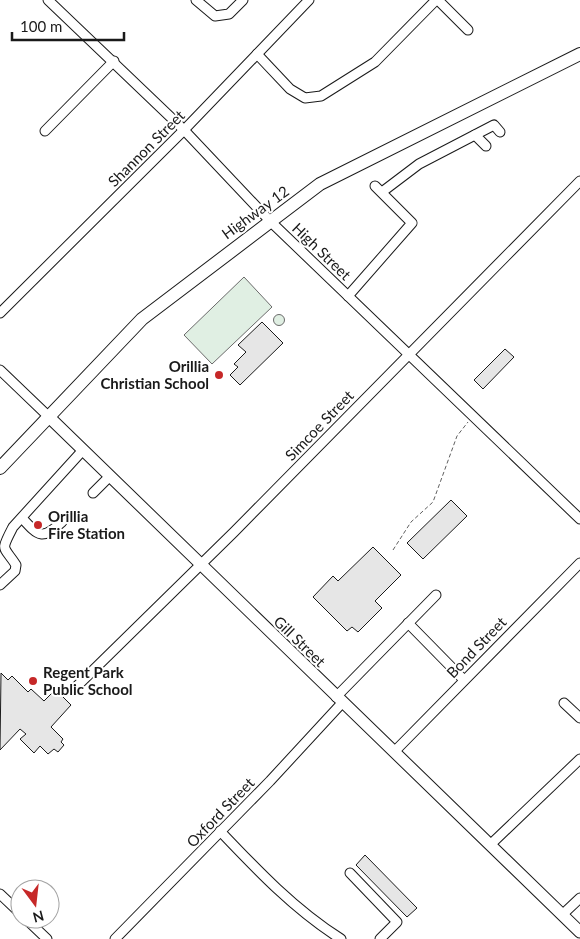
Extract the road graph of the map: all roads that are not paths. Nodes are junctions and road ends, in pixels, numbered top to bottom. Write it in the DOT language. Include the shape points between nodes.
graph roads {
  1 [pos="48,0"];
  2 [pos="196,0"];
  3 [pos="243,0"];
  4 [pos="309,0"];
  5 [pos="437,0"];
  6 [pos="468,30"];
  7 [pos="257,54"];
  8 [pos="580,54"];
  9 [pos="114,62"];
  10 [pos="184,130"];
  11 [pos="45,131"];
  12 [pos="500,132"];
  13 [pos="475,135"];
  14 [pos="486,146"];
  15 [pos="580,181"];
  16 [pos="270,221"];
  17 [pos="348,296"];
  18 [pos="0,313"];
  19 [pos="409,353"];
  20 [pos="0,370"];
  21 [pos="48,416"];
  22 [pos="83,450"];
  23 [pos="0,468"];
  24 [pos="110,476"];
  25 [pos="93,493"];
  26 [pos="22,518"];
  27 [pos="580,519"];
  28 [pos="62,522"];
  29 [pos="580,563"];
  30 [pos="200,564"];
  31 [pos="0,585"];
  32 [pos="436,595"];
  33 [pos="408,623"];
  34 [pos="464,680"];
  35 [pos="76,687"];
  36 [pos="339,700"];
  37 [pos="564,703"];
  38 [pos="580,718"];
  39 [pos="394,752"];
  40 [pos="580,759"];
  41 [pos="220,831"];
  42 [pos="490,845"];
  43 [pos="350,873"];
  44 [pos="0,894"];
  45 [pos="580,898"];
  46 [pos="10,904"];
  47 [pos="562,915"];
  48 [pos="578,927"];
  49 [pos="36,929"];
  50 [pos="47,939"];
  51 [pos="115,939"];
  52 [pos="340,939"];
  53 [pos="380,939"];
  1 -- 9 [label="street, High Street"];
  2 -- 3 [label="street" via="216,16 229,14"];
  4 -- 7 [label="street, Shannon Street"];
  5 -- 6 [label="street"];
  5 -- 7 [label="street" via="375,62 321,96 305,98 290,89"];
  7 -- 10 [label="street, Shannon Street"];
  8 -- 16 [label="highway, Highway 12" via="320,184"];
  9 -- 10 [label="street, High Street"];
  9 -- 11 [label="street"];
  10 -- 16 [label="street, High Street"];
  10 -- 18 [label="street, Shannon Street"];
  12 -- 13 [label="street" via="494,125"];
  13 -- 14 [label="street"];
  13 -- 17 [label="street" via="378,189 412,223"];
  15 -- 19 [label="street, Simcoe Street"];
  16 -- 17 [label="street, High Street"];
  16 -- 21 [label="highway, Highway 12" via="142,319"];
  17 -- 19 [label="street, High Street"];
  19 -- 27 [label="street, High Street"];
  19 -- 30 [label="street, Simcoe Street"];
  20 -- 21 [label="street, Gill Street"];
  21 -- 22 [label="main road, Gill Street"];
  21 -- 23 [label="highway, Highway 12"];
  22 -- 24 [label="main road, Gill Street"];
  22 -- 26 [label="street"];
  24 -- 25 [label="street"];
  24 -- 30 [label="main road, Gill Street"];
  26 -- 28 [label="street" via="36,534 42,535"];
  26 -- 31 [label="street" via="4,542 3,549 16,566 15,571"];
  29 -- 34 [label="street, Bond Street"];
  30 -- 35 [label="street, Simcoe Street"];
  30 -- 36 [label="main road, Gill Street"];
  32 -- 33 [label="street, Oxford Street"];
  33 -- 34 [label="street"];
  33 -- 36 [label="street, Oxford Street"];
  34 -- 39 [label="street, Bond Street"];
  36 -- 39 [label="main road, Gill Street"];
  36 -- 41 [label="street, Oxford Street"];
  37 -- 38 [label="street"];
  39 -- 42 [label="main road, Gill Street"];
  40 -- 42 [label="street"];
  41 -- 51 [label="street, Oxford Street"];
  41 -- 52 [label="street" via="315,923"];
  42 -- 47 [label="main road, Gill Street"];
  43 -- 53 [label="street" via="397,922"];
  44 -- 46 [label="street"];
  45 -- 47 [label="street"];
  47 -- 48 [label="main road, Gill Street"];
  49 -- 50 [label="street"];
}
